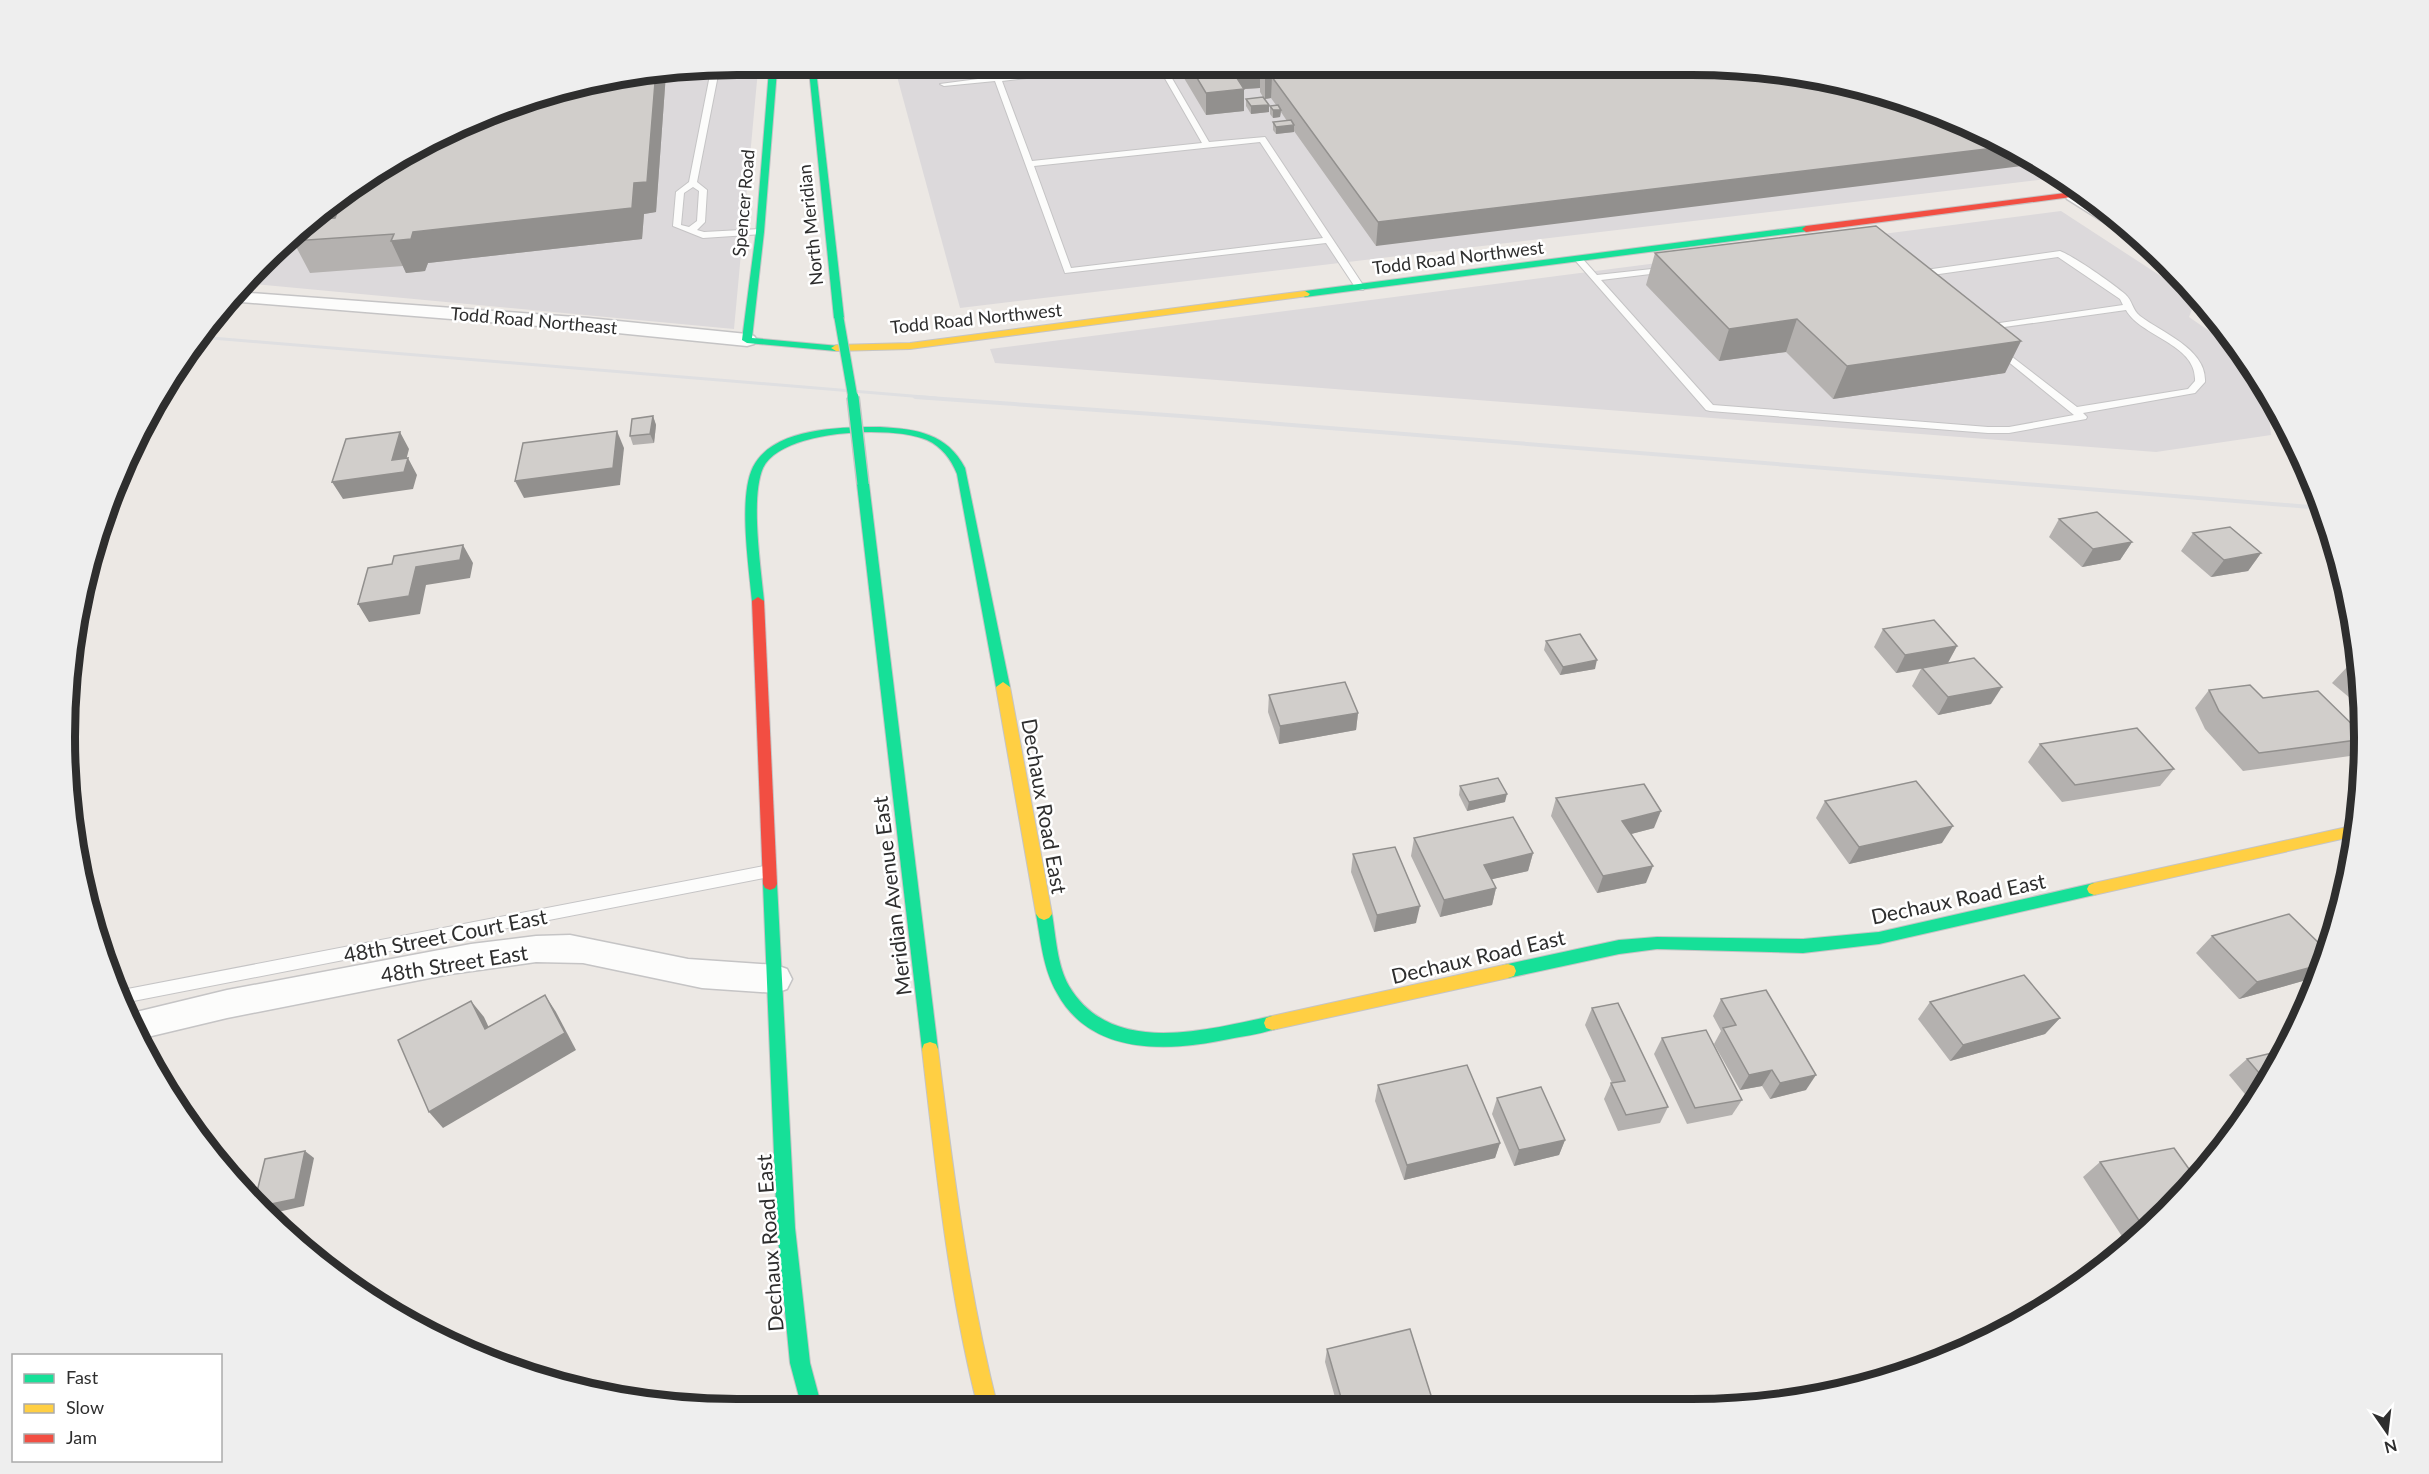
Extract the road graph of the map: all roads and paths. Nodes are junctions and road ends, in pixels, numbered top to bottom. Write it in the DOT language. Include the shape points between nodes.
graph roads {
  1 [pos="773,75"];
  2 [pos="813,75"];
  3 [pos="996,75"];
  4 [pos="1038,75"];
  5 [pos="1166,75"];
  6 [pos="714,76"];
  7 [pos="998,79"];
  8 [pos="944,84"];
  9 [pos="1207,145"];
  10 [pos="1029,164"];
  11 [pos="693,183"];
  12 [pos="2071,195"];
  13 [pos="1843,225"];
  14 [pos="691,230"];
  15 [pos="760,232"];
  16 [pos="1858,237"];
  17 [pos="1328,240"];
  18 [pos="1578,259"];
  19 [pos="1677,267"];
  20 [pos="1595,278"];
  21 [pos="1915,283"];
  22 [pos="1360,288"];
  23 [pos="242,297"];
  24 [pos="2130,307"];
  25 [pos="1983,337"];
  26 [pos="747,340"];
  27 [pos="1992,345"];
  28 [pos="836,348"];
  29 [pos="850,376"];
  30 [pos="2074,411"];
  31 [pos="2347,832"];
  32 [pos="769,870"];
  33 [pos="776,979"];
  34 [pos="127,996"];
  35 [pos="140,1024"];
  36 [pos="810,1399"];
  37 [pos="986,1399"];
  1 -- 15 [label="street, Spencer Road"];
  2 -- 29 [label="street, North Meridian, bridge" via="839,318"];
  3 -- 7 [label="lane"];
  4 -- 7 [label="lane"];
  5 -- 9 [label="lane"];
  6 -- 11 [label="lane"];
  7 -- 8 [label="lane"];
  7 -- 10 [label="lane"];
  9 -- 10 [label="lane"];
  9 -- 17 [label="lane" via="1262,139"];
  10 -- 17 [label="lane" via="1068,271"];
  11 -- 14 [label="lane" via="703,190 701,222"];
  11 -- 14 [label="lane" via="680,192 677,226"];
  12 -- 13 [label="street, Todd Road Northwest"];
  13 -- 16 [label="lane"];
  13 -- 18 [label="street, Todd Road Northwest"];
  14 -- 15 [label="lane" via="711,236"];
  15 -- 26 [label="street, Spencer Road"];
  17 -- 22 [label="lane"];
  18 -- 20 [label="lane"];
  18 -- 22 [label="street, Todd Road Northwest"];
  19 -- 20 [label="lane"];
  20 -- 30 [label="lane" via="1710,408 1989,430 2082,417"];
  21 -- 24 [label="lane" via="1907,276 2061,254 2124,297"];
  22 -- 28 [label="street, Todd Road Northwest" via="910,346"];
  23 -- 26 [label="street, Todd Road Northeast"];
  24 -- 25 [label="lane" via="1974,330"];
  24 -- 30 [label="lane" via="2132,315 2193,358 2200,365 2203,380 2191,391"];
  26 -- 28 [label="street, Todd Road Northeast"];
  27 -- 30 [label="lane"];
  29 -- 37 [label="street, Meridian Avenue East, bridge" via="956,1266"];
  31 -- 32 [label="street, Dechaux Road East" via="1879,938 1835,945 1658,943 1619,947 1209,1036 1167,1041 1120,1036 1098,1027 1080,1011 1066,994 1053,962 973,519 960,466 951,452 926,436 888,431 812,435 790,441 768,457 755,477"];
  32 -- 33 [label="street, Dechaux Road East"];
  32 -- 34 [label="lane, 48th Street Court East"];
  33 -- 35 [label="street, 48th Street East" via="683,971 585,949 554,948 445,963"];
  33 -- 36 [label="street, Dechaux Road East" via="786,1228 800,1364"];
}
